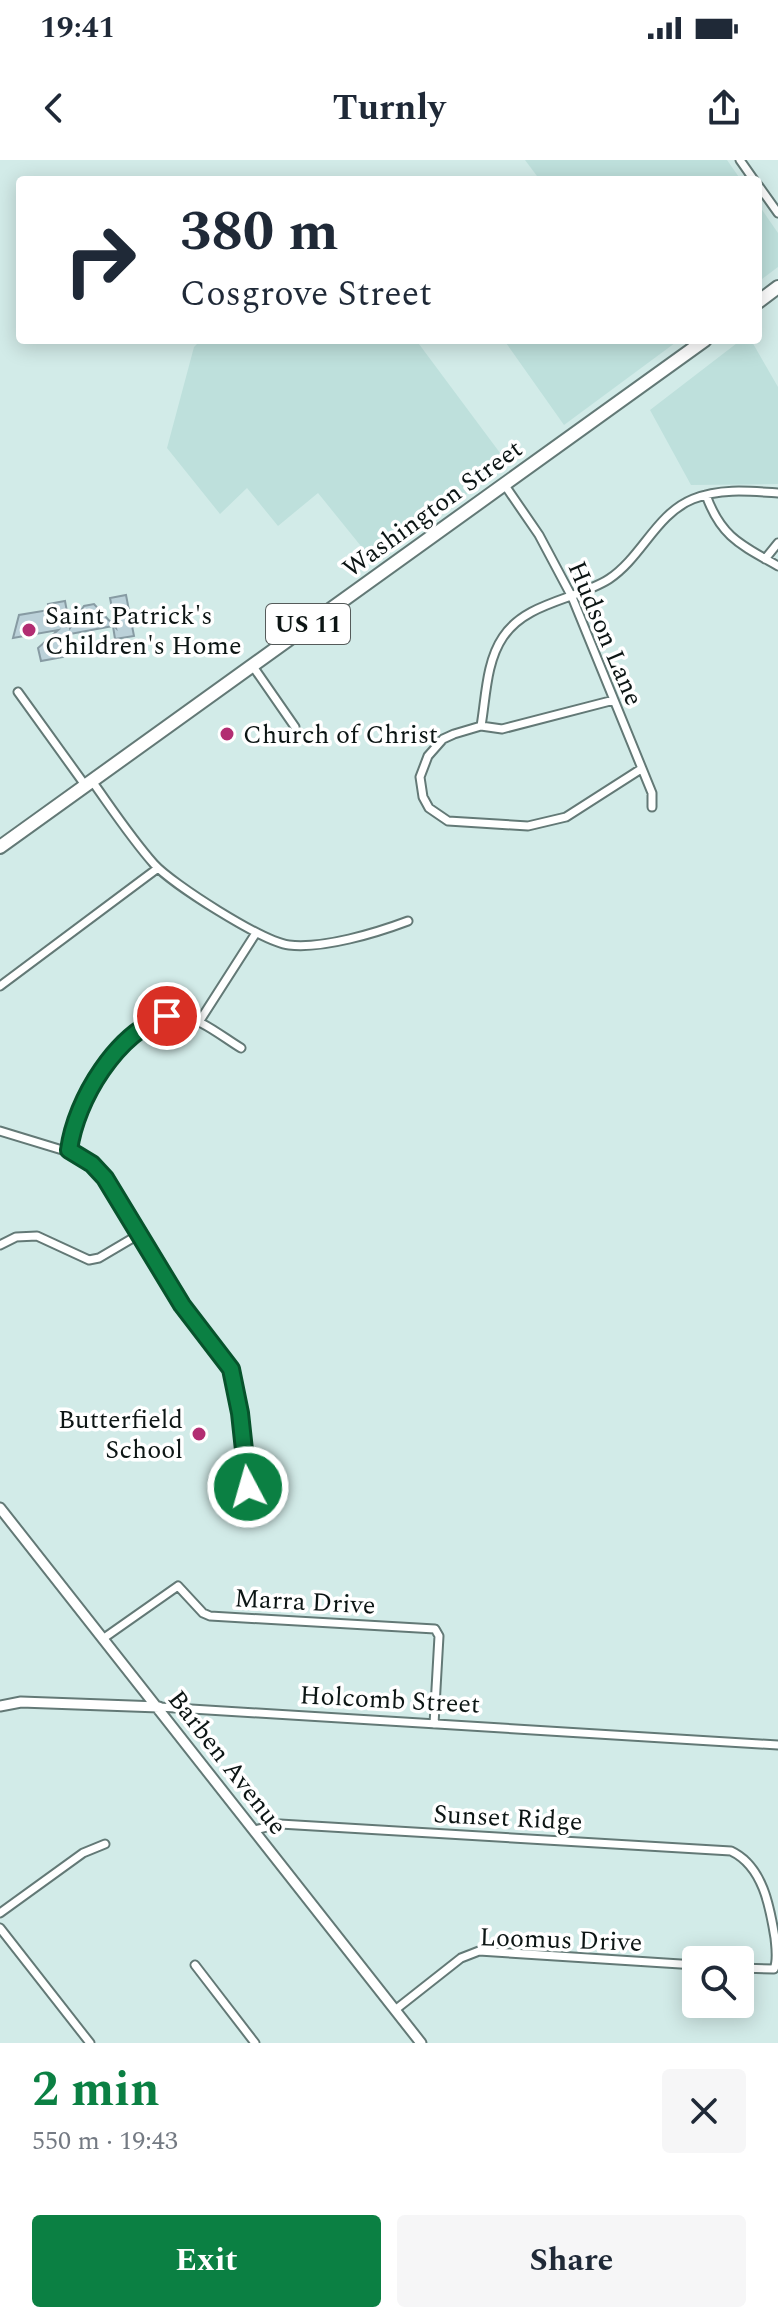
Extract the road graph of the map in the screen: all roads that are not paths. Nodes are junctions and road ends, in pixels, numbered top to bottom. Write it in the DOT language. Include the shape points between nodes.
graph roads {
  1 [pos="762,191"];
  2 [pos="778,213"];
  3 [pos="699,344"];
  4 [pos="504,484"];
  5 [pos="778,493"];
  6 [pos="706,495"];
  7 [pos="778,543"];
  8 [pos="765,559"];
  9 [pos="778,566"];
  10 [pos="572,597"];
  11 [pos="252,665"];
  12 [pos="18,692"];
  13 [pos="614,700"];
  14 [pos="481,726"];
  15 [pos="295,727"];
  16 [pos="641,769"];
  17 [pos="89,783"];
  18 [pos="652,807"];
  19 [pos="0,847"];
  20 [pos="158,868"];
  21 [pos="408,921"];
  22 [pos="256,933"];
  23 [pos="0,986"];
  24 [pos="199,1022"];
  25 [pos="241,1048"];
  26 [pos="0,1131"];
  27 [pos="69,1150"];
  28 [pos="138,1235"];
  29 [pos="0,1245"];
  30 [pos="248,1487"];
  31 [pos="0,1508"];
  32 [pos="104,1638"];
  33 [pos="0,1706"];
  34 [pos="159,1707"];
  35 [pos="434,1724"];
  36 [pos="778,1745"];
  37 [pos="254,1830"];
  38 [pos="105,1844"];
  39 [pos="0,1913"];
  40 [pos="0,1928"];
  41 [pos="682,1964"];
  42 [pos="777,1964"];
  43 [pos="195,1965"];
  44 [pos="754,1968"];
  45 [pos="395,2010"];
  46 [pos="90,2043"];
  47 [pos="255,2043"];
  48 [pos="421,2043"];
  1 -- 2 [label="street"];
  3 -- 4 [label="main road, Washington Street / US 11"];
  4 -- 10 [label="street, Hudson Lane"];
  4 -- 11 [label="main road, Washington Street / US 11"];
  5 -- 6 [label="street" via="735,490"];
  6 -- 8 [label="street" via="733,540"];
  6 -- 10 [label="street" via="675,509 624,568"];
  7 -- 8 [label="street"];
  8 -- 9 [label="street"];
  10 -- 13 [label="street, Hudson Lane"];
  10 -- 14 [label="street" via="528,614 504,634 491,662"];
  11 -- 15 [label="street"];
  11 -- 17 [label="main road, Washington Street / US 11"];
  12 -- 17 [label="street"];
  13 -- 14 [label="street" via="502,729"];
  13 -- 16 [label="street, Hudson Lane"];
  14 -- 16 [label="street" via="443,739 423,768 423,797 448,821 528,826 566,817"];
  16 -- 18 [label="street, Hudson Lane"];
  17 -- 19 [label="main road, Washington Street / US 11"];
  17 -- 20 [label="street"];
  20 -- 22 [label="street"];
  20 -- 23 [label="street"];
  21 -- 22 [label="street" via="305,945 282,944"];
  22 -- 24 [label="street"];
  24 -- 25 [label="street"];
  24 -- 27 [label="street" via="167,1016 121,1044 79,1116"];
  26 -- 27 [label="street"];
  27 -- 28 [label="street" via="105,1178"];
  28 -- 29 [label="street" via="89,1260 37,1236"];
  28 -- 30 [label="street" via="231,1369"];
  31 -- 32 [label="street, Barben Avenue"];
  32 -- 34 [label="street, Barben Avenue"];
  32 -- 35 [label="street, Marra Drive" via="178,1586 210,1616 435,1629 439,1636"];
  33 -- 34 [label="street, Holcomb Street" via="21,1702"];
  34 -- 35 [label="street, Holcomb Street"];
  34 -- 37 [label="street, Barben Avenue"];
  35 -- 36 [label="street, Holcomb Street"];
  37 -- 42 [label="street, Sunset Ridge" via="280,1824 720,1850 739,1855 753,1871 769,1904"];
  37 -- 45 [label="street, Barben Avenue"];
  38 -- 39 [label="street" via="83,1853"];
  40 -- 46 [label="street"];
  41 -- 45 [label="street, Loomus Drive" via="479,1951 461,1958"];
  42 -- 44 [label="street"];
  43 -- 47 [label="street"];
  45 -- 48 [label="street, Barben Avenue"];
}
